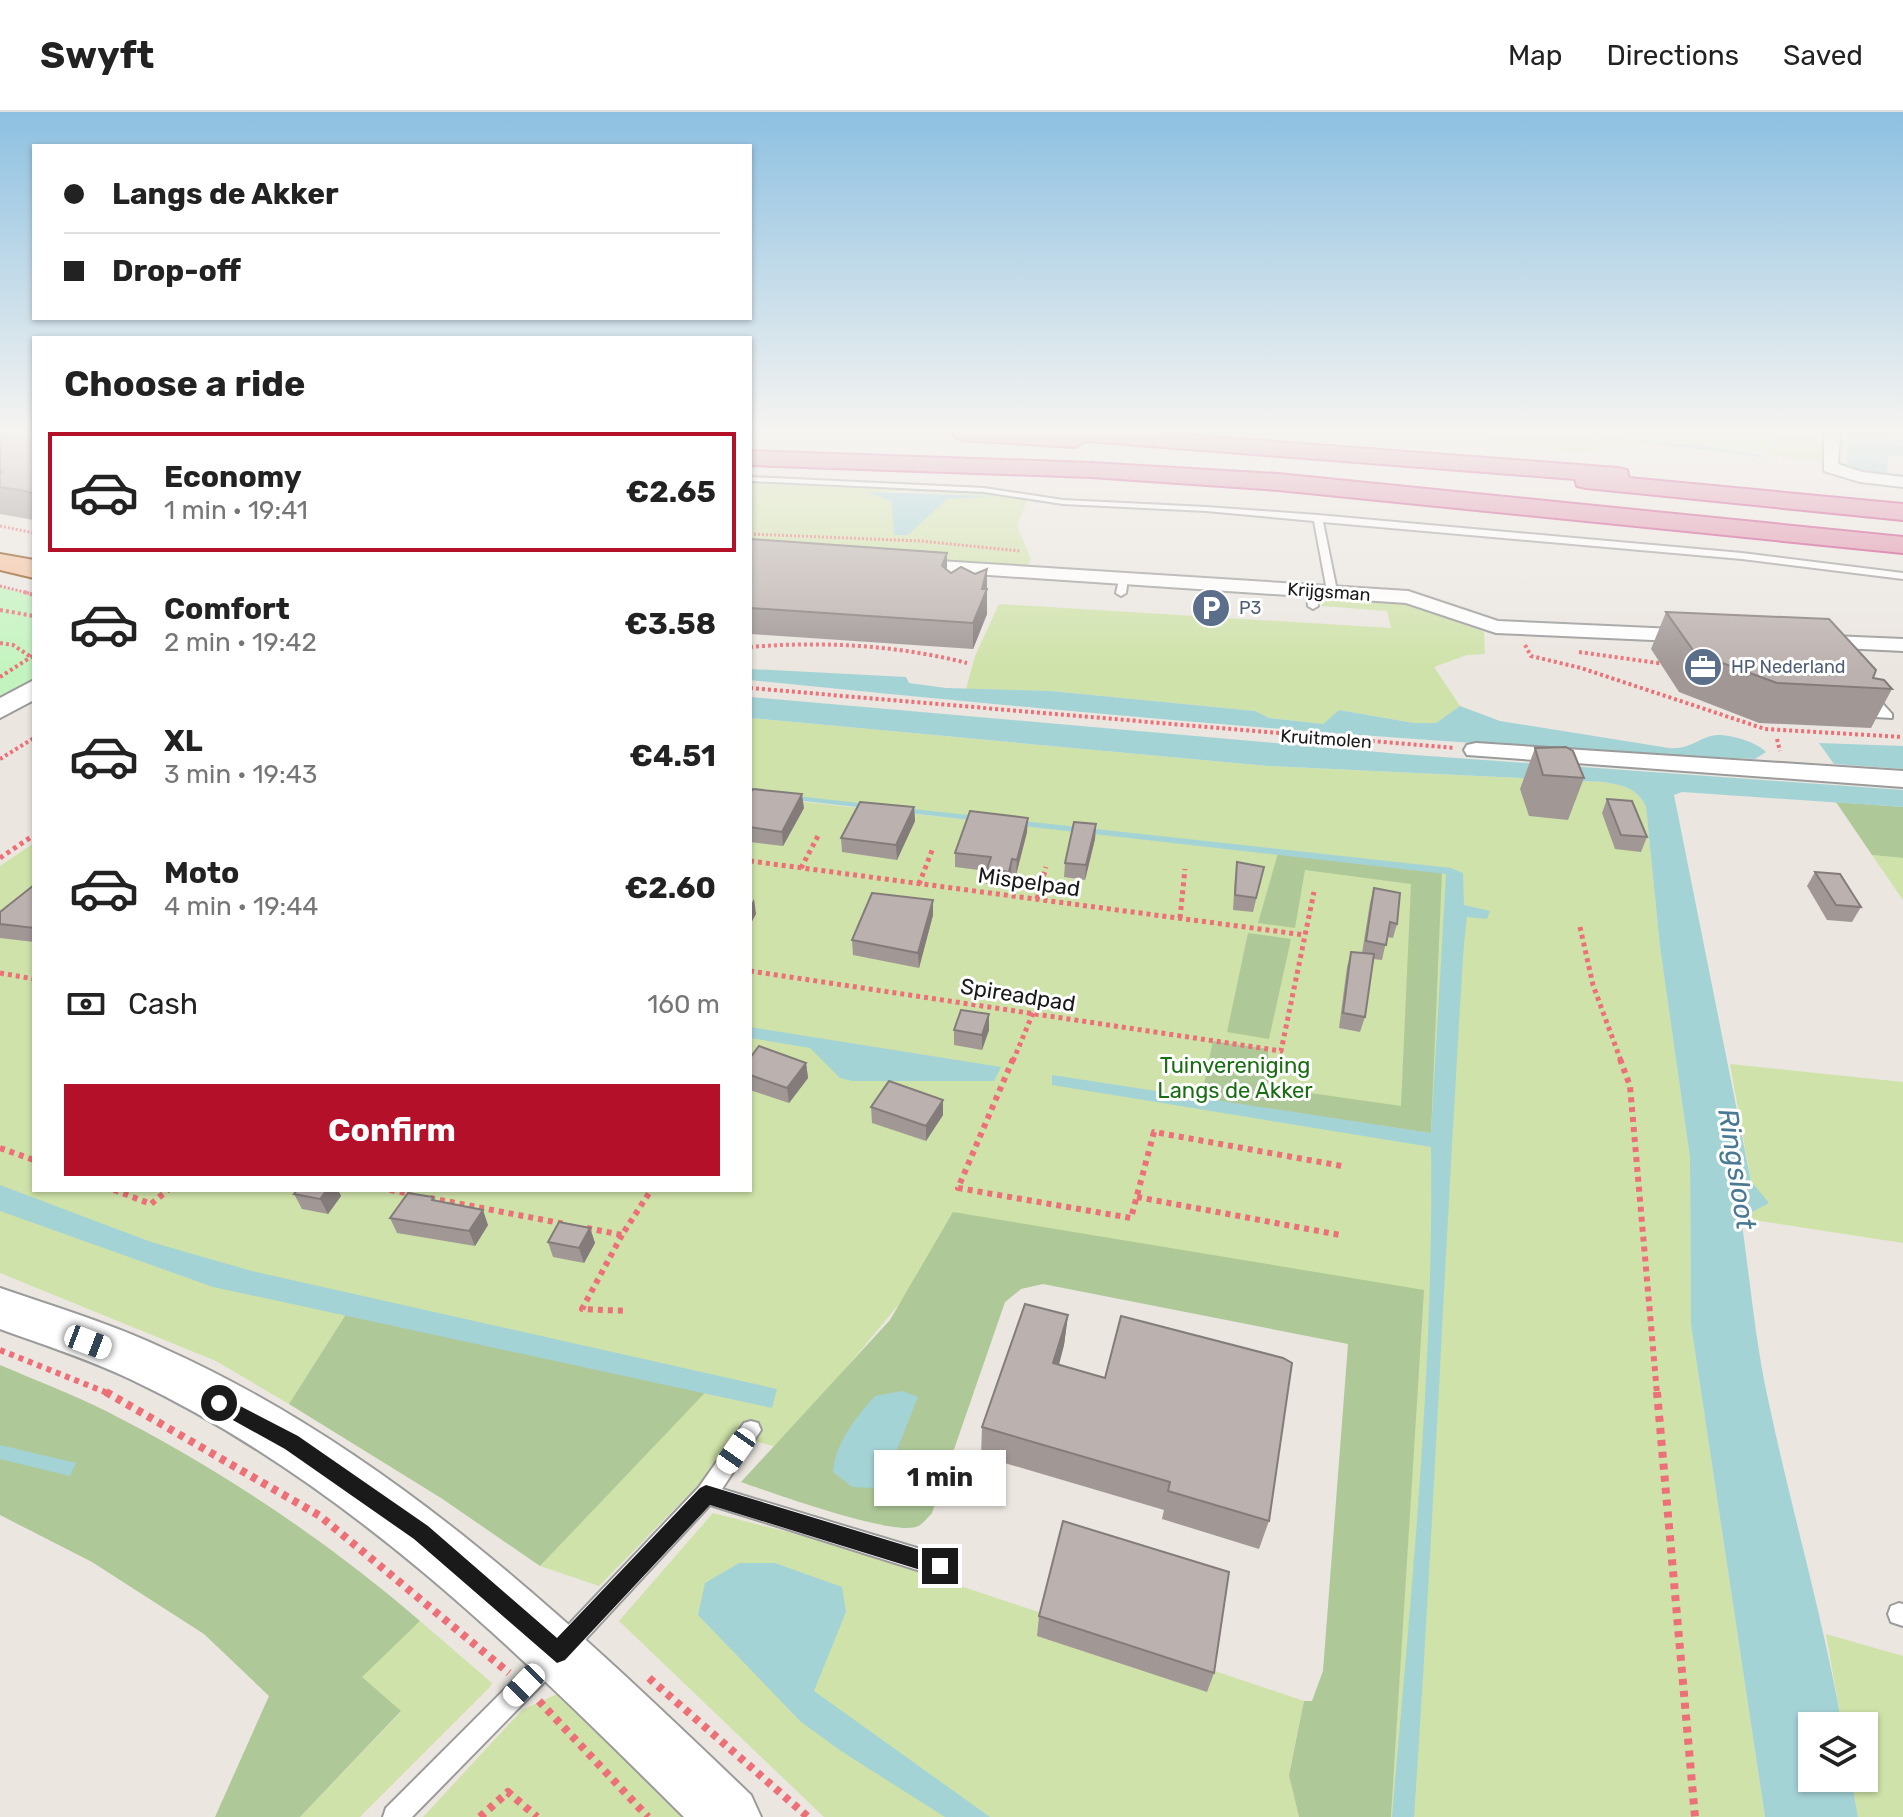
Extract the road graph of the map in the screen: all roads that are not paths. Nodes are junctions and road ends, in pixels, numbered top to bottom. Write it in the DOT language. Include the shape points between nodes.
graph roads {
  1 [pos="1231,513"];
  2 [pos="1579,513"];
  3 [pos="1318,518"];
  4 [pos="0,545"];
  5 [pos="1903,545"];
  6 [pos="32,552"];
  7 [pos="0,562"];
  8 [pos="888,564"];
  9 [pos="32,569"];
  10 [pos="1903,576"];
  11 [pos="1319,596"];
  12 [pos="1715,637"];
  13 [pos="1805,644"];
  14 [pos="1903,645"];
  15 [pos="1854,686"];
  16 [pos="32,689"];
  17 [pos="32,704"];
  18 [pos="0,710"];
  19 [pos="1859,714"];
  20 [pos="0,723"];
  21 [pos="1476,750"];
  22 [pos="1903,779"];
  23 [pos="0,1308"];
  24 [pos="751,1430"];
  25 [pos="706,1494"];
  26 [pos="940,1566"];
  27 [pos="541,1669"];
  28 [pos="395,1817"];
  29 [pos="729,1817"];
  1 -- 3 [label="lane"];
  2 -- 5 [label="highway"];
  3 -- 10 [label="lane" via="1742,556"];
  3 -- 11 [label="lane"];
  4 -- 6 [label="main road"];
  7 -- 9 [label="main road"];
  8 -- 11 [label="street, Krijgsman" via="958,574"];
  11 -- 12 [label="street, Krijgsman" via="1408,597 1520,636"];
  13 -- 14 [label="street"];
  15 -- 19 [label="lane" via="1866,691 1888,716"];
  16 -- 18 [label="street"];
  17 -- 20 [label="street"];
  21 -- 22 [label="street"];
  23 -- 27 [label="street" via="147,1364 291,1442 421,1533"];
  24 -- 25 [label="lane"];
  25 -- 26 [label="lane"];
  25 -- 27 [label="lane"];
  27 -- 28 [label="lane"];
  27 -- 29 [label="street"];
}
